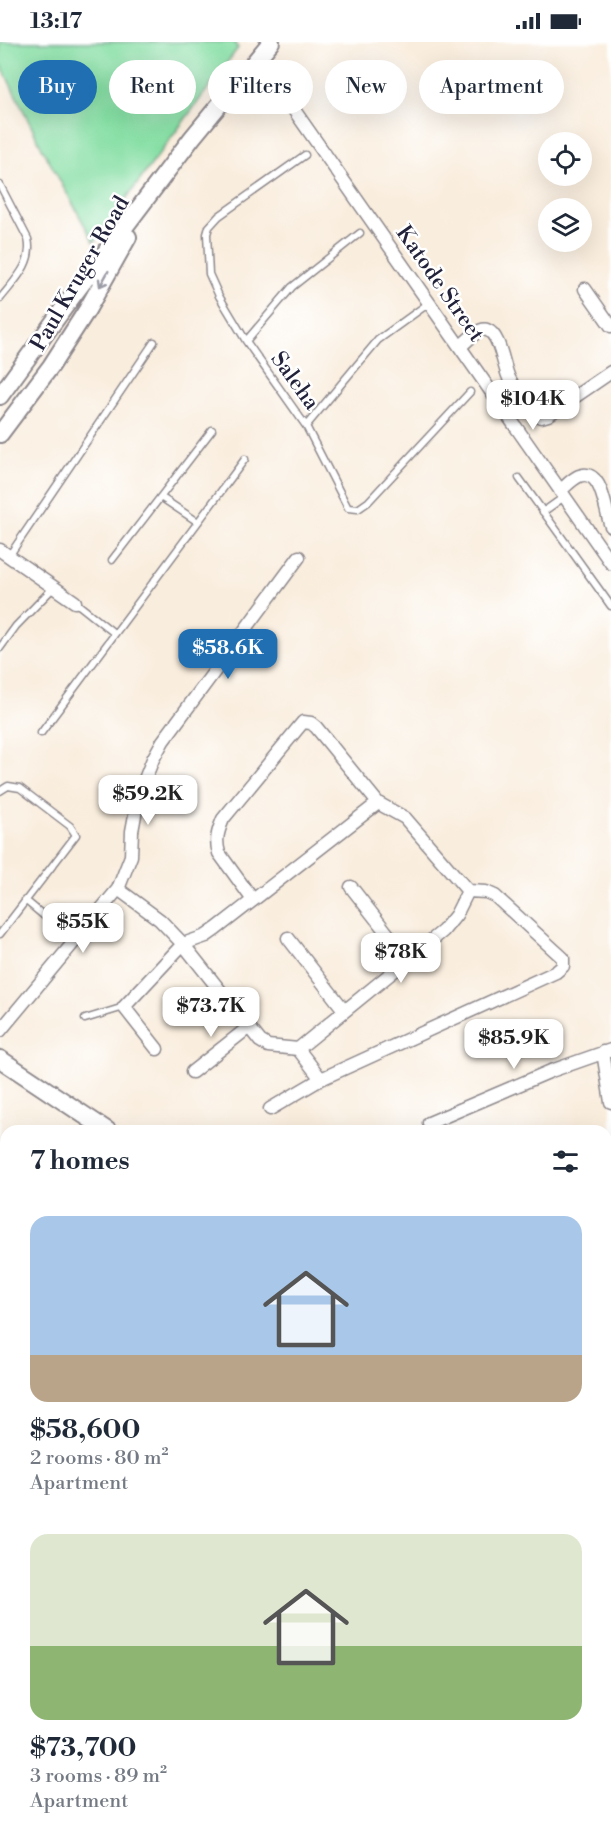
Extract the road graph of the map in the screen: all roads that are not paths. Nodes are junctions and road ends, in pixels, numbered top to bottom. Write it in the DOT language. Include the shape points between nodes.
graph roads {
  1 [pos="271,42"];
  2 [pos="257,57"];
  3 [pos="306,155"];
  4 [pos="0,184"];
  5 [pos="152,191"];
  6 [pos="6,196"];
  7 [pos="0,202"];
  8 [pos="360,233"];
  9 [pos="585,289"];
  10 [pos="0,299"];
  11 [pos="429,303"];
  12 [pos="611,326"];
  13 [pos="246,341"];
  14 [pos="154,342"];
  15 [pos="459,346"];
  16 [pos="611,372"];
  17 [pos="470,392"];
  18 [pos="0,396"];
  19 [pos="306,426"];
  20 [pos="212,430"];
  21 [pos="0,434"];
  22 [pos="245,459"];
  23 [pos="519,478"];
  24 [pos="563,494"];
  25 [pos="162,498"];
  26 [pos="543,512"];
  27 [pos="198,522"];
  28 [pos="611,526"];
  29 [pos="5,553"];
  30 [pos="299,557"];
  31 [pos="112,560"];
  32 [pos="611,563"];
  33 [pos="54,587"];
  34 [pos="75,602"];
  35 [pos="611,606"];
  36 [pos="114,633"];
  37 [pos="0,648"];
  38 [pos="41,734"];
  39 [pos="0,791"];
  40 [pos="378,803"];
  41 [pos="351,887"];
  42 [pos="118,889"];
  43 [pos="468,891"];
  44 [pos="25,900"];
  45 [pos="253,900"];
  46 [pos="0,934"];
  47 [pos="288,938"];
  48 [pos="74,941"];
  49 [pos="183,944"];
  50 [pos="408,960"];
  51 [pos="124,1007"];
  52 [pos="344,1010"];
  53 [pos="85,1019"];
  54 [pos="249,1027"];
  55 [pos="0,1031"];
  56 [pos="157,1049"];
  57 [pos="298,1049"];
  58 [pos="607,1051"];
  59 [pos="0,1059"];
  60 [pos="192,1072"];
  61 [pos="321,1078"];
  62 [pos="611,1102"];
  63 [pos="270,1109"];
  64 [pos="429,1123"];
  65 [pos="99,1125"];
  1 -- 2 [label="street, Paul Kruger Road"];
  2 -- 5 [label="street, Paul Kruger Road"];
  2 -- 11 [label="street, Katode Street"];
  3 -- 13 [label="lane" via="209,227 209,274"];
  4 -- 6 [label="lane"];
  5 -- 18 [label="street, Paul Kruger Road"];
  5 -- 21 [label="street, Paul Kruger Road, one-way" via="87,310"];
  6 -- 7 [label="lane"];
  6 -- 10 [label="lane" via="30,247 26,265"];
  8 -- 13 [label="lane, Saleha" via="292,287"];
  9 -- 12 [label="street"];
  11 -- 15 [label="street, Katode Street"];
  11 -- 19 [label="lane, Saleha" via="378,340"];
  13 -- 19 [label="lane, Saleha"];
  14 -- 29 [label="lane"];
  15 -- 16 [label="street" via="484,329 489,332 502,352 510,380 541,417"];
  15 -- 24 [label="street, Katode Street"];
  17 -- 19 [label="lane" via="358,509 348,508"];
  20 -- 25 [label="lane"];
  22 -- 27 [label="lane"];
  23 -- 26 [label="lane"];
  24 -- 26 [label="lane"];
  24 -- 28 [label="street" via="580,476 592,478 604,495"];
  24 -- 32 [label="street, Katode Street"];
  25 -- 27 [label="lane"];
  25 -- 31 [label="lane"];
  26 -- 35 [label="lane"];
  27 -- 36 [label="lane"];
  29 -- 33 [label="street"];
  30 -- 42 [label="street" via="153,759 140,794 131,856"];
  33 -- 34 [label="street"];
  33 -- 37 [label="lane"];
  34 -- 36 [label="lane"];
  36 -- 38 [label="lane"];
  39 -- 44 [label="lane" via="8,786 20,788 70,826 76,835"];
  40 -- 43 [label="street" via="405,819"];
  40 -- 45 [label="street"];
  40 -- 45 [label="street" via="316,727 307,722 300,725 224,819 218,832 219,853"];
  41 -- 50 [label="street"];
  42 -- 48 [label="street"];
  42 -- 49 [label="street" via="160,920"];
  43 -- 50 [label="street" via="450,924"];
  43 -- 61 [label="street" via="495,896 561,956 563,966"];
  44 -- 46 [label="lane"];
  44 -- 48 [label="lane"];
  45 -- 49 [label="street" via="206,936"];
  47 -- 52 [label="street"];
  48 -- 55 [label="street"];
  49 -- 51 [label="street"];
  49 -- 54 [label="street"];
  50 -- 52 [label="street"];
  51 -- 53 [label="lane"];
  51 -- 56 [label="street"];
  52 -- 57 [label="street"];
  54 -- 57 [label="street" via="268,1046"];
  54 -- 60 [label="street"];
  57 -- 61 [label="street"];
  58 -- 62 [label="street"];
  58 -- 64 [label="street"];
  59 -- 65 [label="street"];
  61 -- 63 [label="street"];
}
